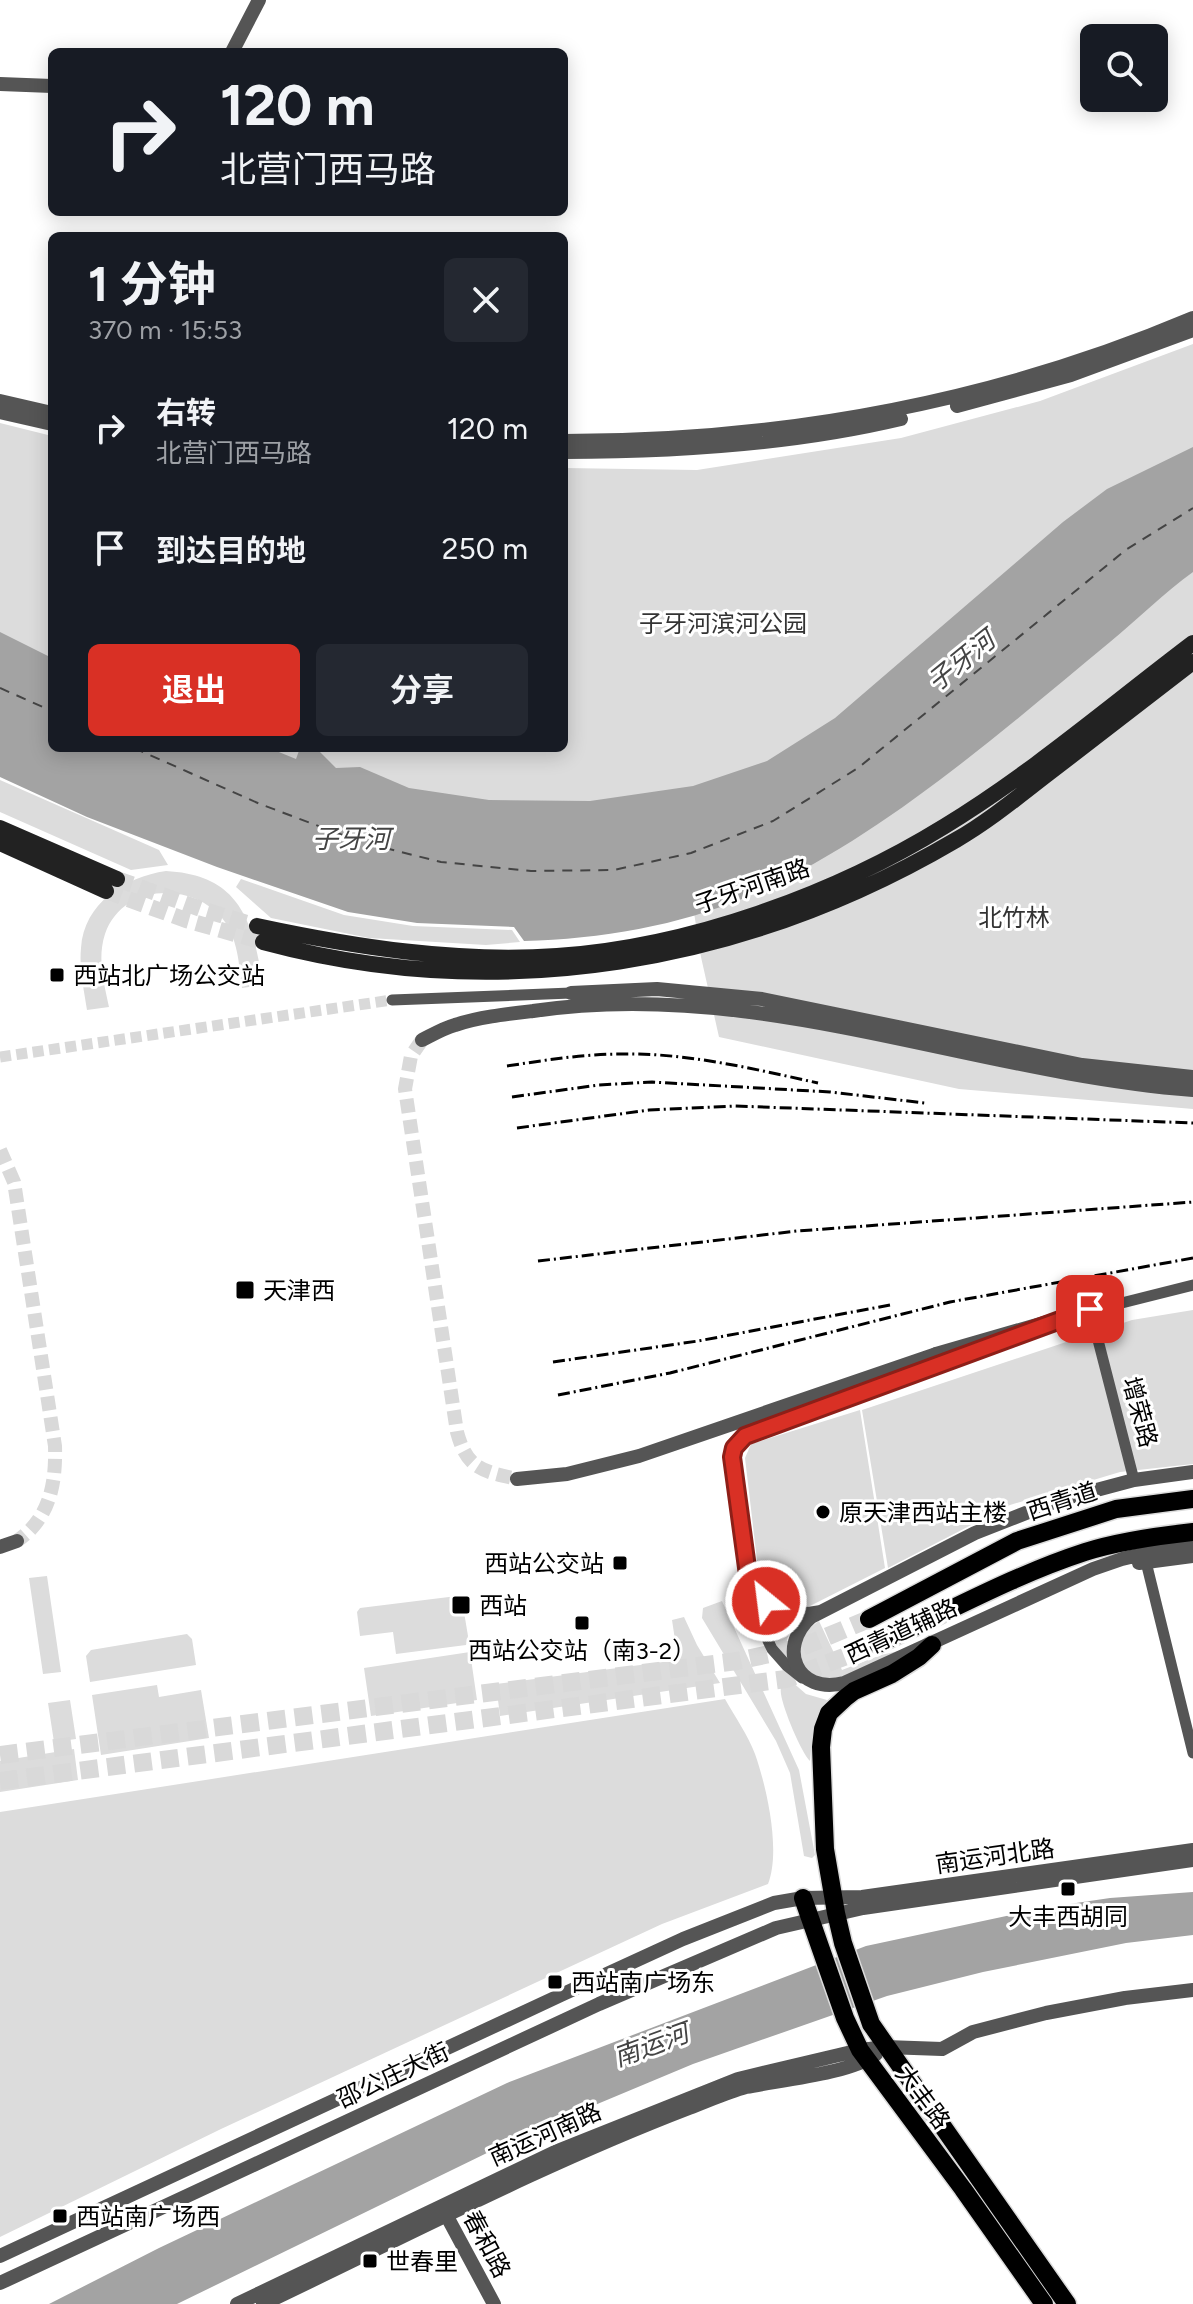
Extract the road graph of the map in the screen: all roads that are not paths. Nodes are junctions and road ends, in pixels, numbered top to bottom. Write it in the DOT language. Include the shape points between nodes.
graph roads {
  1 [pos="259,0"];
  2 [pos="234,48"];
  3 [pos="0,84"];
  4 [pos="48,86"];
  5 [pos="1193,318"];
  6 [pos="1193,330"];
  7 [pos="0,401"];
  8 [pos="0,412"];
  9 [pos="48,412"];
  10 [pos="48,423"];
  11 [pos="568,441"];
  12 [pos="568,452"];
  13 [pos="1193,643"];
  14 [pos="1193,662"];
  15 [pos="0,828"];
  16 [pos="0,843"];
  17 [pos="571,993"];
  18 [pos="392,1000"];
  19 [pos="422,1040"];
  20 [pos="1193,1077"];
  21 [pos="1193,1090"];
  22 [pos="1193,1285"];
  23 [pos="1090,1309"];
  24 [pos="1068,1316"];
  25 [pos="1193,1472"];
  26 [pos="517,1479"];
  27 [pos="1134,1480"];
  28 [pos="1193,1499"];
  29 [pos="1193,1532"];
  30 [pos="17,1541"];
  31 [pos="1193,1542"];
  32 [pos="0,1550"];
  33 [pos="1193,1556"];
  34 [pos="1146,1562"];
  35 [pos="748,1575"];
  36 [pos="1061,1583"];
  37 [pos="821,1611"];
  38 [pos="869,1619"];
  39 [pos="878,1644"];
  40 [pos="932,1645"];
  41 [pos="804,1679"];
  42 [pos="1193,1753"];
  43 [pos="1193,1850"];
  44 [pos="1193,1860"];
  45 [pos="803,1898"];
  46 [pos="834,1905"];
  47 [pos="809,1919"];
  48 [pos="1193,1990"];
  49 [pos="886,2047"];
  50 [pos="863,2056"];
  51 [pos="444,2210"];
  52 [pos="0,2256"];
  53 [pos="1045,2271"];
  54 [pos="1029,2281"];
  55 [pos="0,2283"];
  56 [pos="237,2304"];
  57 [pos="263,2304"];
  58 [pos="494,2304"];
  59 [pos="1044,2304"];
  60 [pos="1067,2304"];
  1 -- 2 [label="street"];
  3 -- 4 [label="street"];
  5 -- 11 [label="street" via="1006,382 872,416 729,435"];
  6 -- 12 [label="street" via="1071,375 872,426 658,450"];
  7 -- 9 [label="street"];
  8 -- 10 [label="street"];
  13 -- 14 [label="main road, 子牙河南路" via="944,827 823,887 682,936 584,953 498,957 260,934 335,959 485,973 593,967 768,927 871,886 958,839"];
  15 -- 16 [label="main road" via="112,885"];
  17 -- 18 [label="street"];
  17 -- 20 [label="street, bridge" via="657,989 762,999 1082,1065"];
  19 -- 21 [label="street, bridge" via="455,1025 534,1010 678,1003 763,1013 1094,1078"];
  22 -- 23 [label="street"];
  23 -- 24 [label="street"];
  23 -- 27 [label="street, 增荣路"];
  24 -- 26 [label="street, bridge" via="936,1354 639,1456 567,1474"];
  24 -- 35 [label="street" via="754,1431 739,1441 732,1457"];
  25 -- 27 [label="street"];
  27 -- 37 [label="street" via="1059,1500 975,1533"];
  28 -- 38 [label="main road, 西青道" via="1116,1509 1017,1541"];
  29 -- 39 [label="main road" via="1133,1539 1085,1552"];
  30 -- 32 [label="street"];
  31 -- 36 [label="street" via="1122,1559"];
  33 -- 34 [label="street"];
  34 -- 36 [label="street"];
  34 -- 42 [label="street"];
  35 -- 37 [label="street" via="761,1597 779,1610"];
  35 -- 41 [label="street" via="766,1640"];
  36 -- 40 [label="street, 西青道辅路"];
  37 -- 41 [label="street" via="804,1623 795,1640 795,1661"];
  40 -- 41 [label="street, 西青道辅路" via="844,1683 824,1687"];
  40 -- 46 [label="main road" via="892,1674 854,1691 829,1713 821,1747 825,1849"];
  43 -- 46 [label="street, 南运河北路"];
  44 -- 46 [label="street, 南运河北路"];
  45 -- 46 [label="street, 南运河北路"];
  45 -- 47 [label="main road, 大丰路"];
  45 -- 52 [label="street, 邵公庄大街" via="774,1903 683,1939"];
  46 -- 47 [label="street, 南运河北路"];
  46 -- 49 [label="main road, 大丰路" via="866,2011"];
  47 -- 50 [label="main road, 大丰路"];
  47 -- 55 [label="street, 邵公庄大街" via="730,1946 599,2004"];
  48 -- 49 [label="street" via="1046,2013 973,2032 942,2049"];
  49 -- 50 [label="street, 南运河南路"];
  49 -- 53 [label="main road, 大丰路"];
  50 -- 51 [label="street, 南运河南路" via="742,2088"];
  50 -- 54 [label="main road, 大丰路"];
  51 -- 56 [label="street, 南运河南路"];
  51 -- 57 [label="street, 南运河南路"];
  51 -- 58 [label="street, 春和路"];
  53 -- 54 [label="main road"];
  53 -- 60 [label="main road, 大丰路"];
  54 -- 59 [label="main road, 大丰路"];
}
